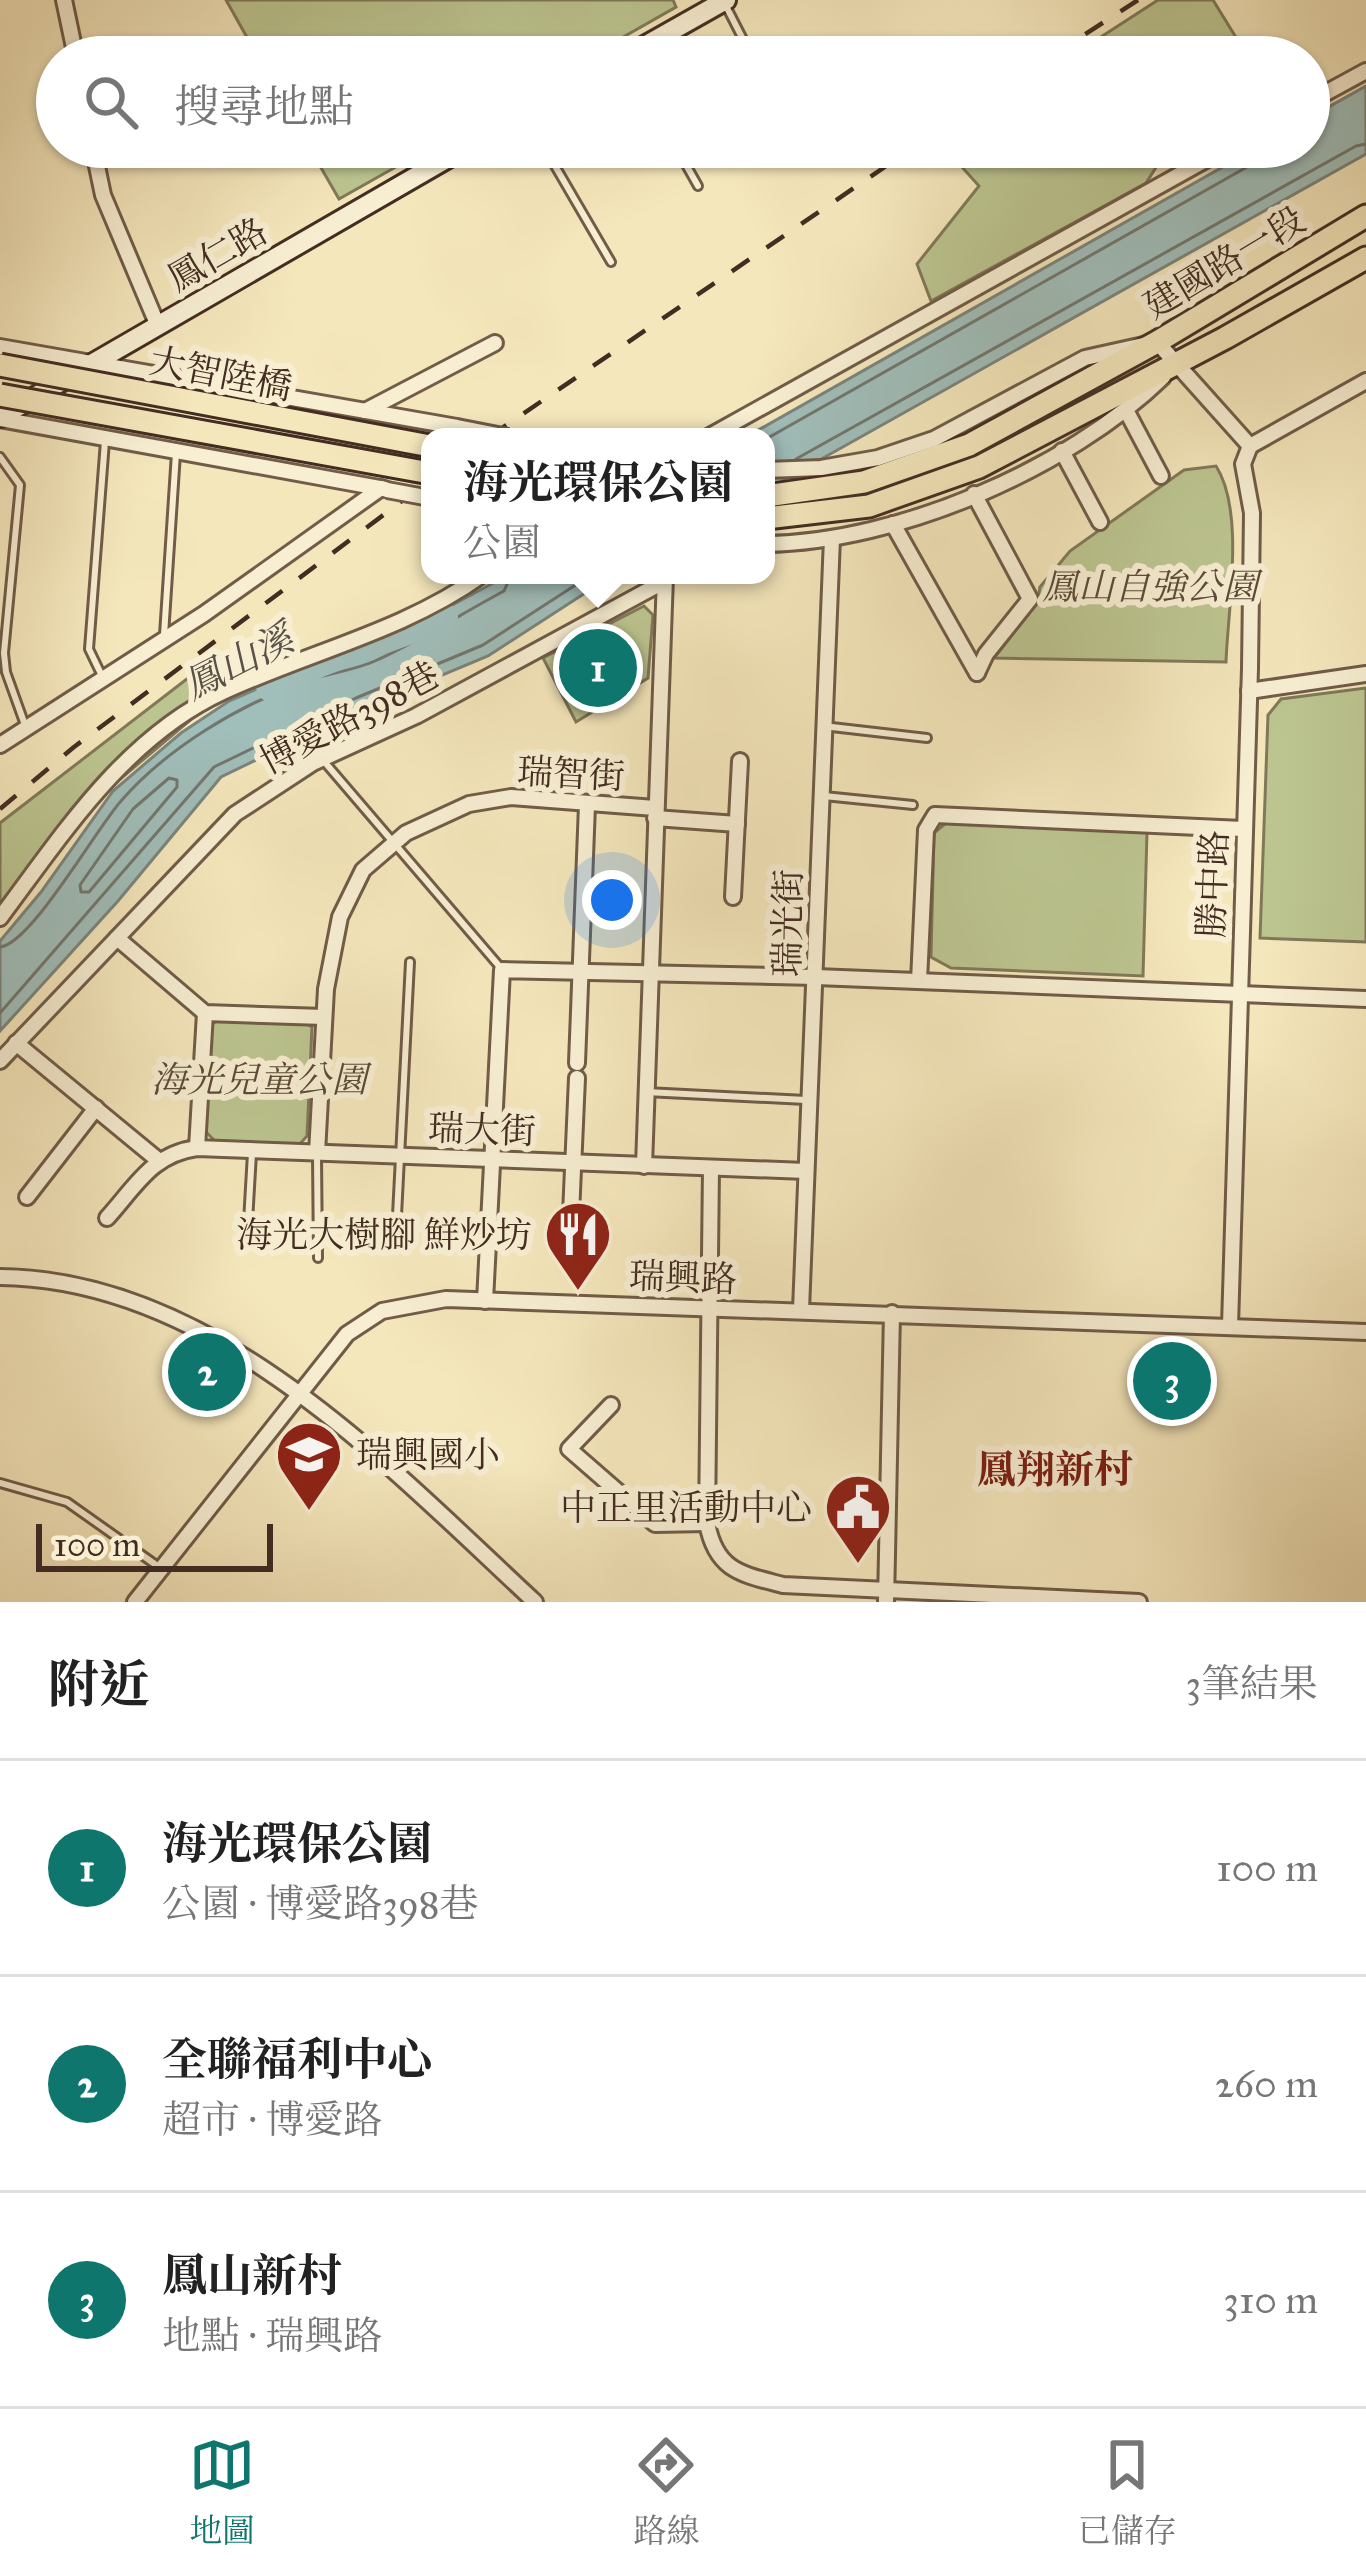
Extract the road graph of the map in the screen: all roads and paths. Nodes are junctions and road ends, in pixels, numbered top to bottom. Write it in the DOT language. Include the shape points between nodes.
graph roads {
  1 [pos="64,0"];
  2 [pos="725,0"];
  3 [pos="72,36"];
  4 [pos="662,36"];
  5 [pos="742,36"];
  6 [pos="1366,70"];
  7 [pos="1330,90"];
  8 [pos="98,168"];
  9 [pos="431,168"];
  10 [pos="556,168"];
  11 [pos="688,168"];
  12 [pos="1191,168"];
  13 [pos="698,186"];
  14 [pos="1366,215"];
  15 [pos="1366,258"];
  16 [pos="611,262"];
  17 [pos="158,326"];
  18 [pos="1157,342"];
  19 [pos="495,343"];
  20 [pos="0,347"];
  21 [pos="1177,363"];
  22 [pos="93,364"];
  23 [pos="0,365"];
  24 [pos="1366,381"];
  25 [pos="0,395"];
  26 [pos="1126,410"];
  27 [pos="365,411"];
  28 [pos="0,418"];
  29 [pos="462,428"];
  30 [pos="724,428"];
  31 [pos="105,441"];
  32 [pos="421,444"];
  33 [pos="1250,446"];
  34 [pos="1062,451"];
  35 [pos="176,453"];
  36 [pos="0,457"];
  37 [pos="775,470"];
  38 [pos="421,471"];
  39 [pos="1161,476"];
  40 [pos="384,489"];
  41 [pos="974,494"];
  42 [pos="775,495"];
  43 [pos="421,496"];
  44 [pos="775,517"];
  45 [pos="1100,522"];
  46 [pos="893,524"];
  47 [pos="832,538"];
  48 [pos="775,543"];
  49 [pos="467,584"];
  50 [pos="654,584"];
  51 [pos="665,584"];
  52 [pos="164,638"];
  53 [pos="1366,674"];
  54 [pos="102,676"];
  55 [pos="1250,691"];
  56 [pos="823,726"];
  57 [pos="26,728"];
  58 [pos="927,738"];
  59 [pos="0,746"];
  60 [pos="322,759"];
  61 [pos="740,761"];
  62 [pos="820,795"];
  63 [pos="587,805"];
  64 [pos="913,805"];
  65 [pos="655,813"];
  66 [pos="737,824"];
  67 [pos="1244,829"];
  68 [pos="392,844"];
  69 [pos="734,897"];
  70 [pos="0,918"];
  71 [pos="117,938"];
  72 [pos="410,962"];
  73 [pos="502,970"];
  74 [pos="580,972"];
  75 [pos="650,974"];
  76 [pos="816,976"];
  77 [pos="919,981"];
  78 [pos="1239,993"];
  79 [pos="1366,999"];
  80 [pos="205,1013"];
  81 [pos="325,1017"];
  82 [pos="16,1042"];
  83 [pos="0,1061"];
  84 [pos="646,1092"];
  85 [pos="810,1100"];
  86 [pos="96,1108"];
  87 [pos="197,1148"];
  88 [pos="252,1150"];
  89 [pos="317,1153"];
  90 [pos="398,1156"];
  91 [pos="158,1160"];
  92 [pos="491,1160"];
  93 [pos="573,1163"];
  94 [pos="644,1166"];
  95 [pos="711,1168"];
  96 [pos="806,1171"];
  97 [pos="27,1197"];
  98 [pos="107,1218"];
  99 [pos="396,1235"];
  100 [pos="570,1238"];
  101 [pos="247,1239"];
  102 [pos="318,1258"];
  103 [pos="0,1276"];
  104 [pos="485,1301"];
  105 [pos="708,1309"];
  106 [pos="801,1310"];
  107 [pos="892,1313"];
  108 [pos="1230,1326"];
  109 [pos="1366,1333"];
  110 [pos="301,1395"];
  111 [pos="611,1405"];
  112 [pos="0,1483"];
  113 [pos="707,1523"];
  114 [pos="160,1568"];
  115 [pos="886,1595"];
  116 [pos="135,1602"];
  117 [pos="535,1602"];
  118 [pos="1139,1602"];
  1 -- 3 [label="street"];
  2 -- 4 [label="street"];
  2 -- 5 [label="lane"];
  6 -- 7 [label="street"];
  8 -- 17 [label="street"];
  9 -- 17 [label="street, 鳳仁路"];
  10 -- 16 [label="lane"];
  11 -- 13 [label="lane"];
  12 -- 30 [label="street"];
  14 -- 18 [label="main road, 建國路一段"];
  15 -- 21 [label="main road, 建國路一段"];
  17 -- 22 [label="street, 鳳仁路"];
  18 -- 21 [label="street"];
  18 -- 37 [label="street" via="1085,358 934,440 878,458"];
  18 -- 42 [label="main road, 建國路一段" via="920,465"];
  19 -- 27 [label="street"];
  20 -- 22 [label="street"];
  21 -- 26 [label="street"];
  21 -- 33 [label="street"];
  21 -- 44 [label="main road, 建國路一段" via="929,487 869,506"];
  22 -- 27 [label="street"];
  22 -- 28 [label="street, 鳳仁路"];
  23 -- 32 [label="main road, 大智陸橋, bridge"];
  24 -- 33 [label="street"];
  25 -- 38 [label="main road, 大智陸橋, bridge"];
  26 -- 34 [label="street"];
  26 -- 39 [label="street"];
  27 -- 29 [label="street, bridge"];
  28 -- 31 [label="street"];
  31 -- 35 [label="street"];
  31 -- 54 [label="lane" via="89,649"];
  33 -- 55 [label="street, 勝中路" via="1243,464 1252,513"];
  34 -- 41 [label="street"];
  34 -- 45 [label="street"];
  35 -- 40 [label="street"];
  35 -- 52 [label="lane"];
  36 -- 57 [label="lane" via="21,495 4,653"];
  40 -- 43 [label="street, bridge"];
  40 -- 52 [label="street"];
  41 -- 46 [label="street"];
  41 -- 46 [label="street" via="1030,599 977,673"];
  46 -- 47 [label="street"];
  47 -- 48 [label="street"];
  47 -- 56 [label="street, 瑞光街"];
  49 -- 70 [label="street" via="411,618 219,694 181,718 109,776"];
  50 -- 60 [label="street, 博愛路398巷"];
  51 -- 65 [label="street"];
  52 -- 54 [label="street"];
  53 -- 55 [label="street"];
  54 -- 57 [label="street"];
  55 -- 67 [label="street, 勝中路"];
  56 -- 58 [label="lane"];
  56 -- 62 [label="street, 瑞光街"];
  57 -- 59 [label="street"];
  60 -- 68 [label="lane"];
  60 -- 71 [label="street, 博愛路398巷" via="235,814"];
  61 -- 66 [label="street"];
  62 -- 64 [label="lane"];
  62 -- 76 [label="street, 瑞光街"];
  63 -- 65 [label="street, 瑞智街"];
  63 -- 68 [label="street, 瑞智街" via="511,797 469,804"];
  63 -- 74 [label="street"];
  65 -- 66 [label="street"];
  65 -- 75 [label="street, 瑞智街"];
  66 -- 69 [label="street"];
  67 -- 77 [label="street" via="935,815 926,830"];
  67 -- 78 [label="street, 勝中路"];
  68 -- 73 [label="lane"];
  68 -- 81 [label="street, 瑞智街" via="363,870 340,917"];
  71 -- 80 [label="street"];
  71 -- 82 [label="street, 博愛路398巷"];
  72 -- 90 [label="lane"];
  73 -- 74 [label="street"];
  73 -- 92 [label="street"];
  74 -- 75 [label="street"];
  74 -- 93 [label="street"];
  75 -- 76 [label="street"];
  75 -- 84 [label="street, 瑞智街"];
  76 -- 77 [label="street"];
  76 -- 85 [label="street, 瑞光街"];
  77 -- 78 [label="street"];
  78 -- 79 [label="street"];
  78 -- 108 [label="street, 勝中路"];
  80 -- 81 [label="street"];
  80 -- 87 [label="street"];
  81 -- 89 [label="street, 瑞智街"];
  82 -- 83 [label="street, 博愛路398巷"];
  82 -- 86 [label="street"];
  84 -- 85 [label="lane"];
  84 -- 94 [label="street, 瑞智街"];
  85 -- 96 [label="street, 瑞光街"];
  86 -- 91 [label="street"];
  86 -- 97 [label="street"];
  87 -- 88 [label="street, 瑞大街"];
  87 -- 91 [label="street, 瑞大街"];
  88 -- 89 [label="street, 瑞大街"];
  88 -- 101 [label="lane"];
  89 -- 90 [label="street, 瑞大街"];
  89 -- 102 [label="lane"];
  90 -- 92 [label="street, 瑞大街"];
  90 -- 99 [label="lane"];
  91 -- 98 [label="street"];
  92 -- 93 [label="street, 瑞大街"];
  92 -- 104 [label="street"];
  93 -- 94 [label="street, 瑞大街"];
  93 -- 100 [label="street"];
  94 -- 95 [label="street, 瑞大街"];
  95 -- 96 [label="street, 瑞大街"];
  95 -- 105 [label="street"];
  96 -- 106 [label="street, 瑞光街"];
  103 -- 110 [label="street" via="76,1285 140,1304 195,1328"];
  104 -- 105 [label="street, 瑞興路"];
  104 -- 110 [label="street, 瑞興路" via="382,1310 347,1334"];
  105 -- 106 [label="street, 瑞興路"];
  105 -- 113 [label="street"];
  106 -- 107 [label="street, 瑞興路"];
  107 -- 108 [label="street, 瑞興路"];
  107 -- 115 [label="street"];
  108 -- 109 [label="street, 瑞興路"];
  110 -- 114 [label="street, 瑞興路"];
  110 -- 117 [label="street"];
  111 -- 113 [label="street" via="569,1449 655,1524"];
  112 -- 114 [label="lane" via="67,1502"];
  113 -- 115 [label="street" via="712,1550 736,1573 783,1586"];
  114 -- 116 [label="street, 瑞興路"];
  115 -- 118 [label="street"];
}
